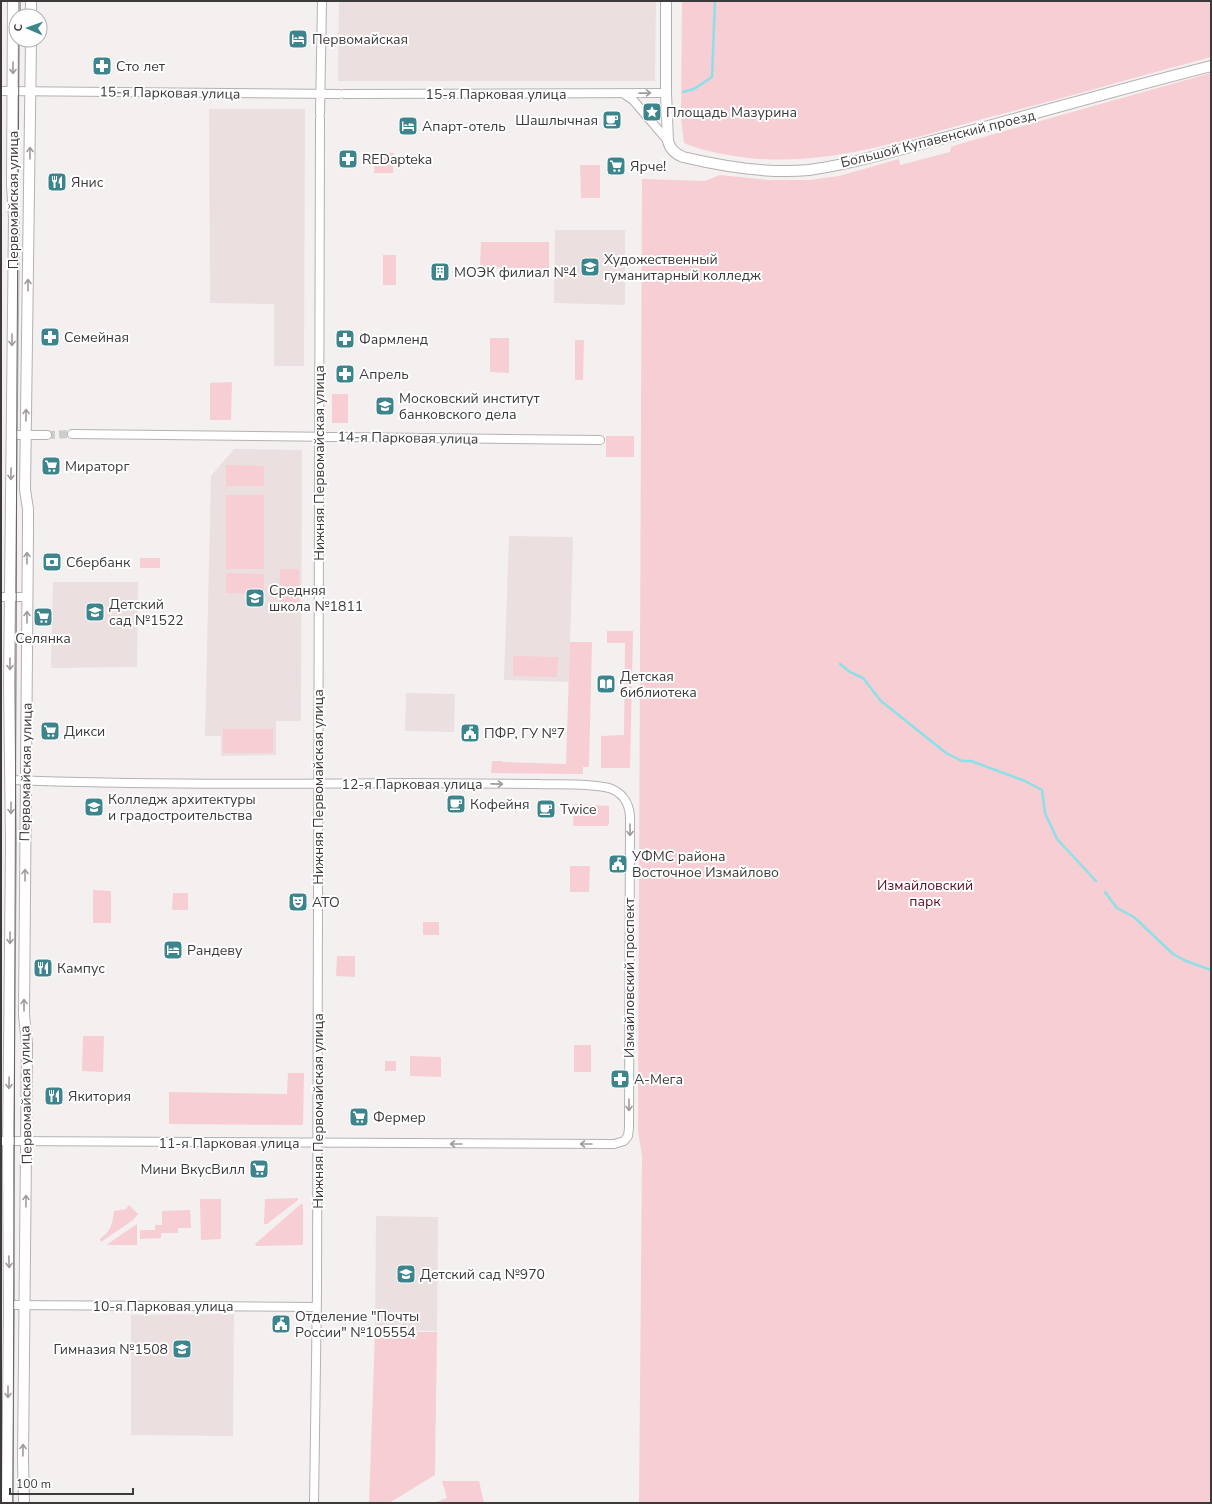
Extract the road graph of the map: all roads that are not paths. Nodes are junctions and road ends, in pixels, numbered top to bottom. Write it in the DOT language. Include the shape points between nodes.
graph roads {
  1 [pos="13,1"];
  2 [pos="322,1"];
  3 [pos="666,1"];
  4 [pos="31,48"];
  5 [pos="1211,66"];
  6 [pos="1,91"];
  7 [pos="13,91"];
  8 [pos="30,91"];
  9 [pos="666,93"];
  10 [pos="321,94"];
  11 [pos="624,94"];
  12 [pos="668,141"];
  13 [pos="72,434"];
  14 [pos="26,435"];
  15 [pos="47,435"];
  16 [pos="11,436"];
  17 [pos="320,437"];
  18 [pos="600,440"];
  19 [pos="6,597"];
  20 [pos="27,598"];
  21 [pos="11,780"];
  22 [pos="25,781"];
  23 [pos="318,784"];
  24 [pos="620,794"];
  25 [pos="5,1141"];
  26 [pos="624,1141"];
  27 [pos="27,1142"];
  28 [pos="318,1143"];
  29 [pos="9,1305"];
  30 [pos="24,1305"];
  31 [pos="317,1307"];
  32 [pos="5,1363"];
  33 [pos="7,1503"];
  34 [pos="24,1503"];
  35 [pos="314,1503"];
  1 -- 7 [label="main road, Первомайская улица, one-way"];
  2 -- 10 [label="street, Нижняя Первомайская улица"];
  3 -- 9 [label="main road"];
  4 -- 8 [label="main road, Первомайская улица"];
  5 -- 12 [label="main road, Большой Купавенский проезд" via="941,139 843,164 808,170 744,168 697,160 676,153"];
  6 -- 7 [label="street, 15-я Парковая улица"];
  7 -- 8 [label="street, 15-я Парковая улица"];
  7 -- 16 [label="main road, Первомайская улица, one-way"];
  8 -- 10 [label="street, 15-я Парковая улица"];
  14 -- 8 [label="main road, Первомайская улица, one-way"];
  11 -- 9 [label="street, 15-я Парковая улица, one-way"];
  9 -- 12 [label="main road"];
  10 -- 11 [label="street, 15-я Парковая улица"];
  10 -- 17 [label="street, Нижняя Первомайская улица"];
  11 -- 12 [label="street" via="633,100"];
  13 -- 17 [label="street, 14-я Парковая улица"];
  14 -- 15 [label="street"];
  14 -- 16 [label="street"];
  20 -- 14 [label="main road, Первомайская улица, one-way"];
  16 -- 19 [label="main road, Первомайская улица, one-way"];
  17 -- 18 [label="street, 14-я Парковая улица"];
  17 -- 23 [label="street, Нижняя Первомайская улица"];
  19 -- 20 [label="street"];
  19 -- 21 [label="main road, Первомайская улица, one-way"];
  22 -- 20 [label="main road, Первомайская улица, one-way"];
  21 -- 22 [label="street, 12-я Парковая улица"];
  21 -- 25 [label="main road, Первомайская улица, one-way"];
  22 -- 23 [label="street, 12-я Парковая улица"];
  27 -- 22 [label="main road, Первомайская улица, one-way" via="27,1044 24,1016"];
  23 -- 24 [label="street, 12-я Парковая улица, one-way" via="588,786 610,788"];
  23 -- 28 [label="street, Нижняя Первомайская улица"];
  24 -- 26 [label="street, Измайловский проспект, one-way" via="630,808 629,1128"];
  25 -- 27 [label="street, 11-я Парковая улица"];
  25 -- 29 [label="main road, Первомайская улица, one-way"];
  26 -- 28 [label="street, 11-я Парковая улица, one-way" via="614,1144"];
  27 -- 28 [label="street, 11-я Парковая улица"];
  30 -- 27 [label="main road, Первомайская улица, one-way"];
  28 -- 31 [label="street, Нижняя Первомайская улица"];
  29 -- 30 [label="street, 10-я Парковая улица"];
  29 -- 32 [label="main road, Первомайская улица"];
  30 -- 31 [label="street, 10-я Парковая улица"];
  34 -- 30 [label="main road, Первомайская улица, one-way"];
  31 -- 35 [label="street, Нижняя Первомайская улица"];
  32 -- 33 [label="main road, Первомайская улица, one-way"];
}
